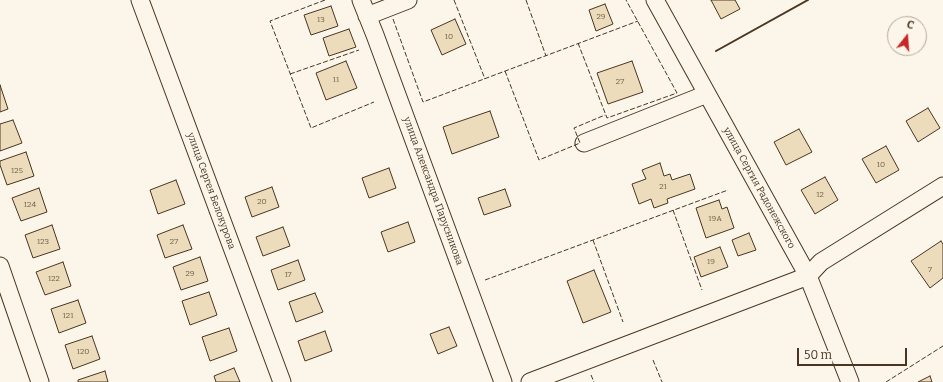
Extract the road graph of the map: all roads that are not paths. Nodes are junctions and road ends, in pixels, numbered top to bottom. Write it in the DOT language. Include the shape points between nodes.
graph roads {
  1 [pos="140,0"];
  2 [pos="408,0"];
  3 [pos="655,0"];
  4 [pos="364,8"];
  5 [pos="707,94"];
  6 [pos="584,143"];
  7 [pos="943,186"];
  8 [pos="0,266"];
  9 [pos="808,276"];
  10 [pos="40,382"];
  11 [pos="282,382"];
  12 [pos="503,382"];
  13 [pos="530,382"];
  14 [pos="850,382"];
  1 -- 11 [label="street, улица Сергея Белокурова"];
  2 -- 4 [label="street"];
  3 -- 5 [label="street, улица Сергия Радонежского"];
  4 -- 12 [label="street, улица Александра Парусникова"];
  5 -- 6 [label="street"];
  5 -- 9 [label="street, улица Сергия Радонежского"];
  7 -- 9 [label="street" via="821,262"];
  8 -- 10 [label="street"];
  9 -- 13 [label="street"];
  9 -- 14 [label="street, улица Сергия Радонежского"];
}
